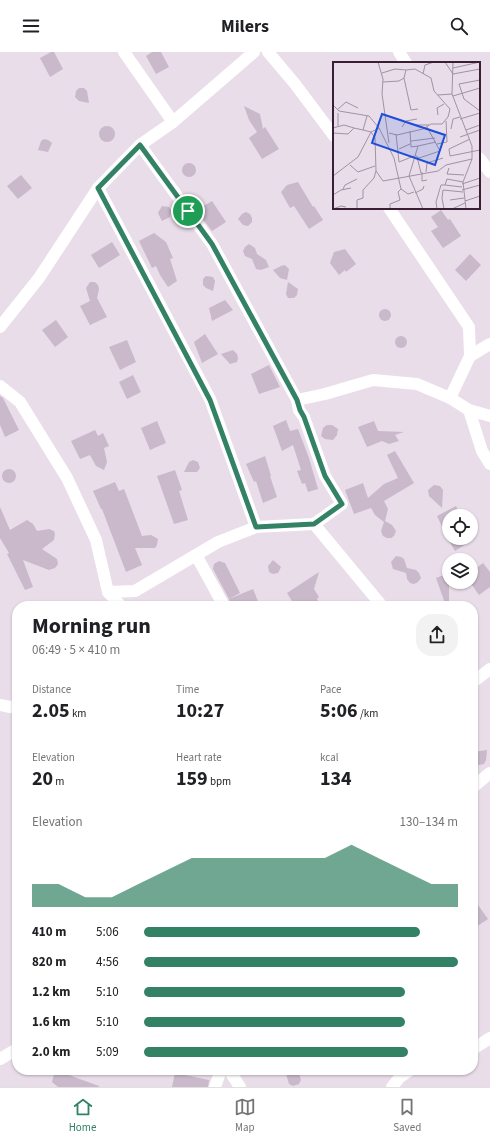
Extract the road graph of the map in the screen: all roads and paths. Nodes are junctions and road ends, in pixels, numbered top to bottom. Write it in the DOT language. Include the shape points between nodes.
graph roads {
  1 [pos="124,52"];
  2 [pos="254,52"];
  3 [pos="268,52"];
  4 [pos="399,52"];
  5 [pos="405,62"];
  6 [pos="173,122"];
  7 [pos="333,135"];
  8 [pos="140,145"];
  9 [pos="480,159"];
  10 [pos="490,172"];
  11 [pos="98,188"];
  12 [pos="390,209"];
  13 [pos="0,327"];
  14 [pos="490,344"];
  15 [pos="470,356"];
  16 [pos="0,386"];
  17 [pos="450,398"];
  18 [pos="297,400"];
  19 [pos="470,410"];
  20 [pos="490,416"];
  21 [pos="490,464"];
  22 [pos="314,524"];
  23 [pos="256,527"];
  24 [pos="196,555"];
  25 [pos="108,592"];
  26 [pos="116,601"];
  27 [pos="221,601"];
  28 [pos="378,601"];
  29 [pos="490,669"];
  30 [pos="478,678"];
  31 [pos="0,705"];
  32 [pos="12,706"];
  33 [pos="490,773"];
  34 [pos="478,783"];
  35 [pos="490,1038"];
  36 [pos="478,1046"];
  37 [pos="12,1052"];
  38 [pos="0,1058"];
  39 [pos="219,1075"];
  40 [pos="232,1075"];
  41 [pos="403,1075"];
  42 [pos="215,1087"];
  43 [pos="240,1087"];
  44 [pos="392,1087"];
  1 -- 6 [label="street"];
  2 -- 6 [label="street"];
  3 -- 7 [label="street"];
  4 -- 5 [label="street"];
  6 -- 8 [label="street"];
  8 -- 11 [label="street"];
  8 -- 18 [label="street" via="212,244"];
  9 -- 10 [label="street"];
  11 -- 13 [label="street" via="39,278"];
  11 -- 23 [label="street" via="210,400"];
  12 -- 15 [label="street" via="469,327"];
  14 -- 15 [label="street"];
  15 -- 17 [label="street"];
  16 -- 25 [label="street" via="20,402 68,478 96,540"];
  17 -- 18 [label="street" via="418,384 373,380"];
  17 -- 19 [label="street"];
  18 -- 22 [label="street" via="325,476 342,504"];
  19 -- 20 [label="street"];
  19 -- 21 [label="street" via="482,451"];
  22 -- 23 [label="street"];
  22 -- 28 [label="street"];
  23 -- 24 [label="street" via="218,542"];
  24 -- 25 [label="street" via="135,592"];
  24 -- 27 [label="street"];
  25 -- 26 [label="street"];
  29 -- 30 [label="street"];
  31 -- 32 [label="street"];
  33 -- 34 [label="street"];
  35 -- 36 [label="street"];
  37 -- 38 [label="street"];
  39 -- 42 [label="street"];
  40 -- 43 [label="street"];
  41 -- 44 [label="street"];
}
